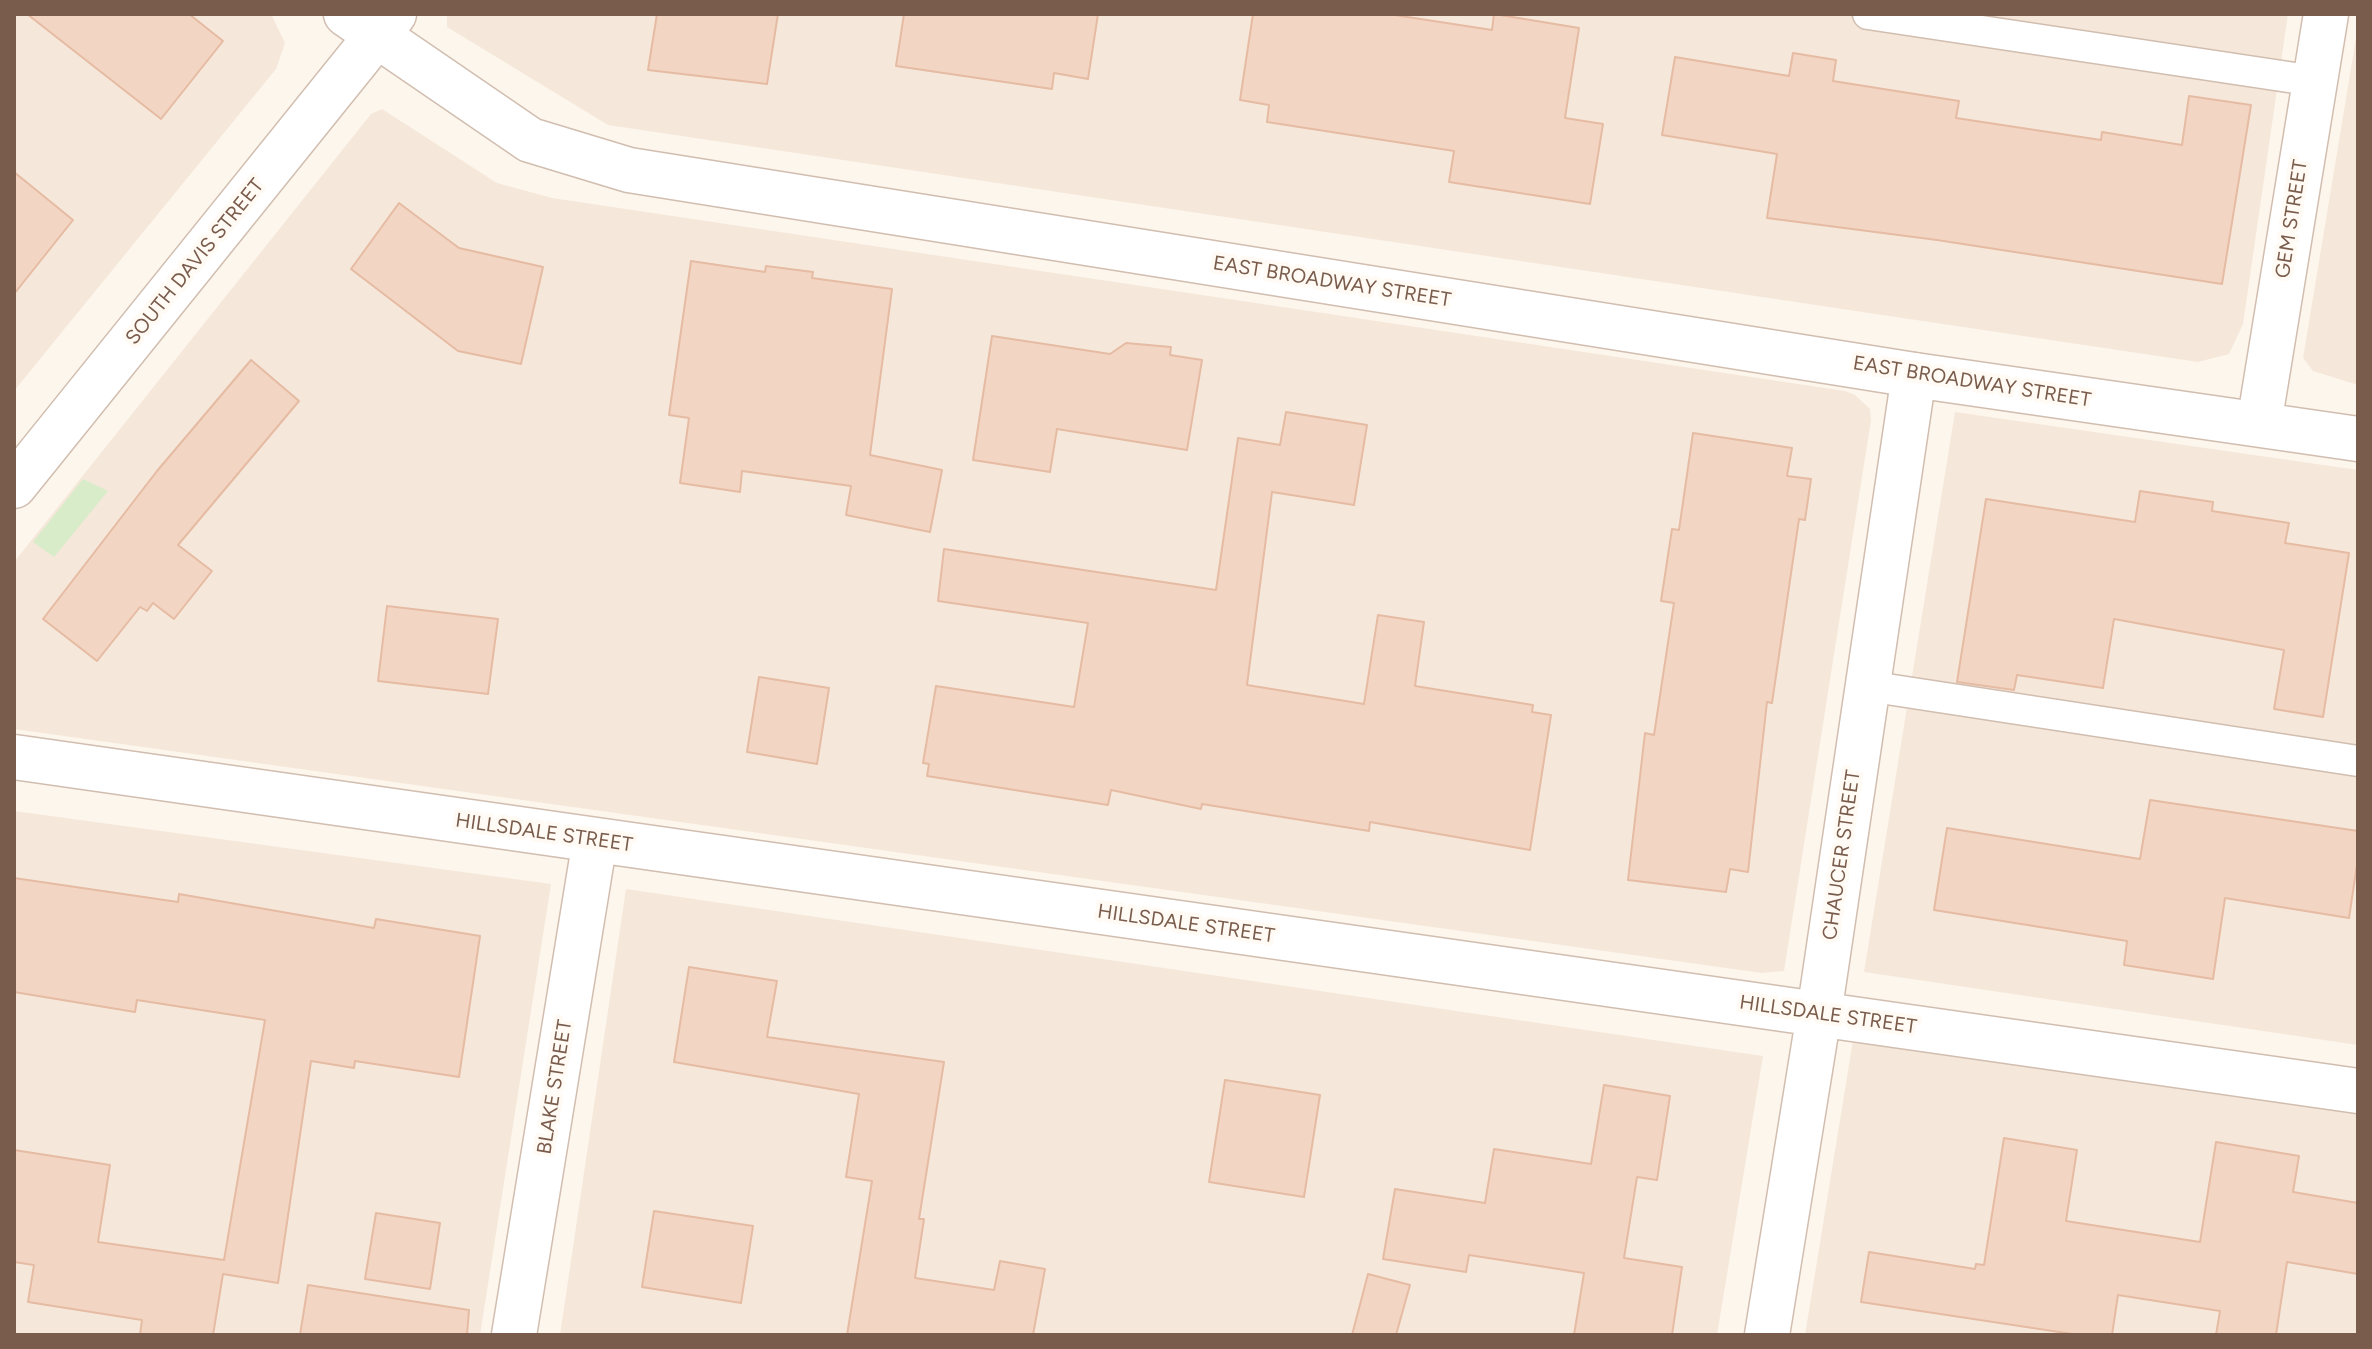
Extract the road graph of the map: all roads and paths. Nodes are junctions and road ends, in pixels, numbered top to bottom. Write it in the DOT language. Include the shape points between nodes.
graph roads {
  1 [pos="1868,14"];
  2 [pos="2326,14"];
  3 [pos="372,22"];
  4 [pos="2315,81"];
  5 [pos="1914,375"];
  6 [pos="2259,424"];
  7 [pos="2358,439"];
  8 [pos="14,486"];
  9 [pos="1867,686"];
  10 [pos="14,757"];
  11 [pos="2358,761"];
  12 [pos="595,840"];
  13 [pos="1819,1014"];
  14 [pos="2358,1091"];
  15 [pos="514,1335"];
  16 [pos="1767,1335"];
  1 -- 4 [label="lane"];
  2 -- 4 [label="street, GEM STREET"];
  3 -- 5 [label="street, EAST BROADWAY STREET" via="530,140 629,170"];
  3 -- 8 [label="street, SOUTH DAVIS STREET"];
  4 -- 6 [label="street, GEM STREET"];
  5 -- 6 [label="street, EAST BROADWAY STREET"];
  5 -- 9 [label="street, CHAUCER STREET"];
  6 -- 7 [label="street, EAST BROADWAY STREET"];
  9 -- 11 [label="lane"];
  9 -- 13 [label="street, CHAUCER STREET"];
  10 -- 12 [label="street, HILLSDALE STREET"];
  12 -- 13 [label="street, HILLSDALE STREET"];
  12 -- 15 [label="street, BLAKE STREET"];
  13 -- 14 [label="street, HILLSDALE STREET"];
  13 -- 16 [label="street, CHAUCER STREET"];
}
